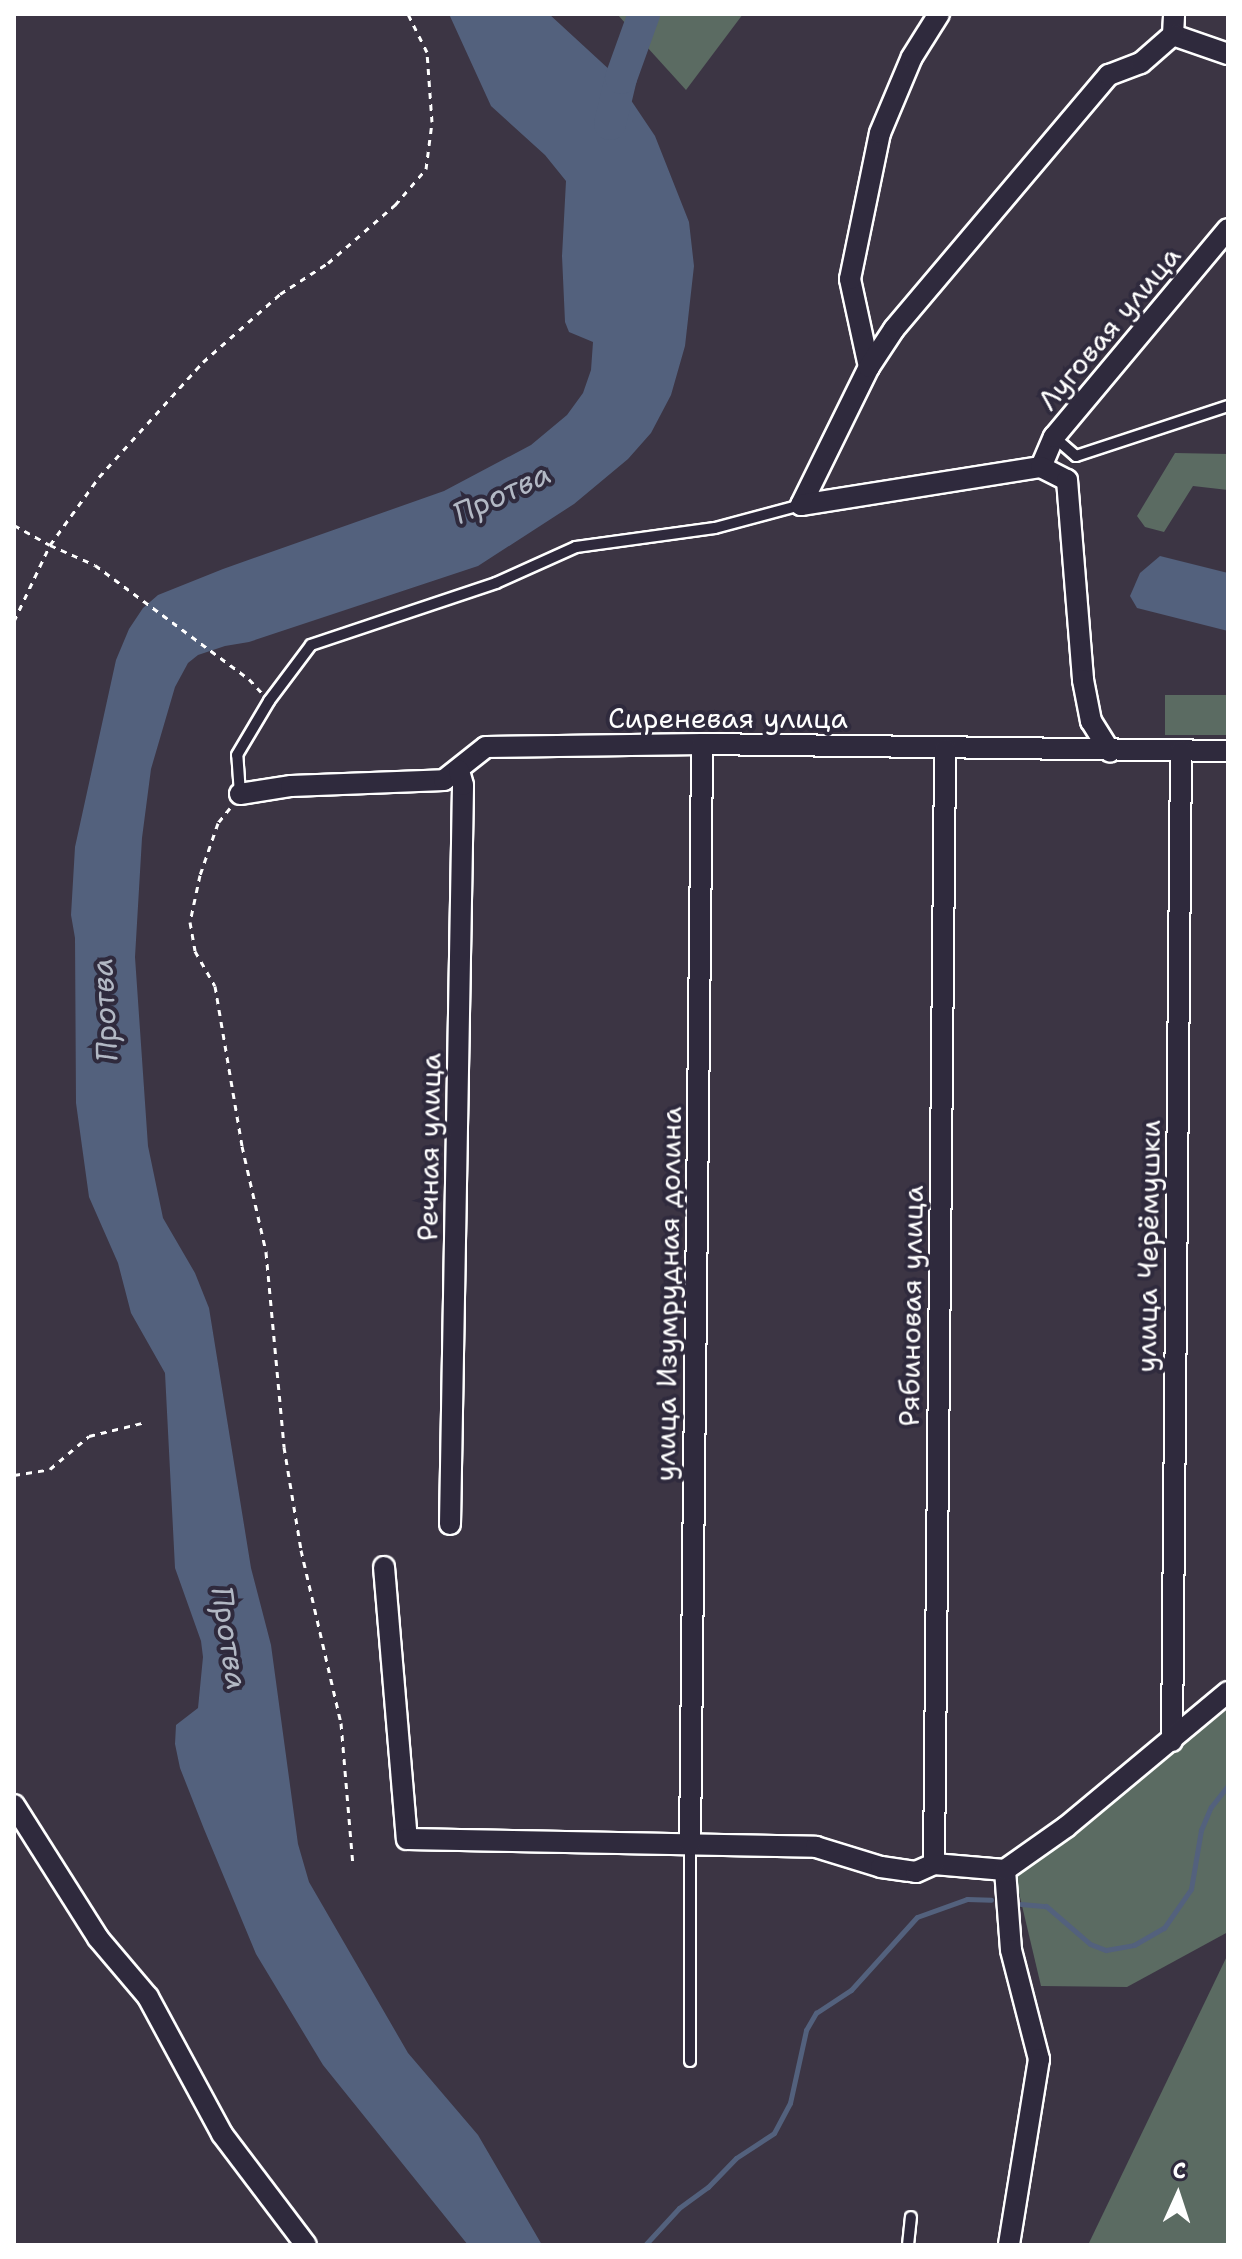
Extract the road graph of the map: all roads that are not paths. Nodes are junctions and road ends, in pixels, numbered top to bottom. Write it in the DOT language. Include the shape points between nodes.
graph roads {
  1 [pos="939,14"];
  2 [pos="1173,24"];
  3 [pos="1228,54"];
  4 [pos="1228,229"];
  5 [pos="869,367"];
  6 [pos="1228,406"];
  7 [pos="1054,437"];
  8 [pos="1041,467"];
  9 [pos="801,505"];
  10 [pos="702,744"];
  11 [pos="945,749"];
  12 [pos="1110,751"];
  13 [pos="1181,751"];
  14 [pos="1228,751"];
  15 [pos="459,771"];
  16 [pos="240,794"];
  17 [pos="450,1524"];
  18 [pos="384,1567"];
  19 [pos="1228,1692"];
  20 [pos="1172,1741"];
  21 [pos="14,1805"];
  22 [pos="690,1844"];
  23 [pos="934,1864"];
  24 [pos="1005,1870"];
  25 [pos="690,2061"];
  26 [pos="911,2217"];
  27 [pos="306,2245"];
  28 [pos="908,2245"];
  29 [pos="1009,2245"];
  1 -- 5 [label="street" via="912,57 880,133 850,279"];
  2 -- 3 [label="street"];
  2 -- 5 [label="street" via="1141,63 1109,75 894,329"];
  4 -- 7 [label="street, Луговая улица"];
  5 -- 9 [label="street"];
  6 -- 7 [label="lane" via="1076,456"];
  7 -- 8 [label="street, Луговая улица"];
  8 -- 9 [label="street"];
  8 -- 12 [label="street" via="1067,480 1083,680 1091,721"];
  9 -- 16 [label="lane" via="715,528 576,547 496,583 311,645 237,755"];
  10 -- 11 [label="street, Сиреневая улица"];
  10 -- 15 [label="street, Сиреневая улица" via="486,747"];
  10 -- 22 [label="street, улица Изумрудная долина"];
  11 -- 12 [label="street, Сиреневая улица"];
  11 -- 23 [label="street, Рябиновая улица"];
  12 -- 13 [label="street, Сиреневая улица"];
  13 -- 14 [label="street, Сиреневая улица"];
  13 -- 20 [label="street, улица Черёмушки"];
  15 -- 16 [label="street, Сиреневая улица" via="444,780 291,786"];
  15 -- 17 [label="street, Речная улица" via="463,785"];
  18 -- 22 [label="street" via="407,1839"];
  19 -- 20 [label="street"];
  20 -- 24 [label="street"];
  21 -- 27 [label="street" via="98,1938 148,1997 222,2134"];
  22 -- 23 [label="street" via="816,1847 916,1872"];
  22 -- 25 [label="lane"];
  23 -- 24 [label="street"];
  24 -- 29 [label="street" via="1011,1950 1039,2059"];
  26 -- 28 [label="lane"];
}
